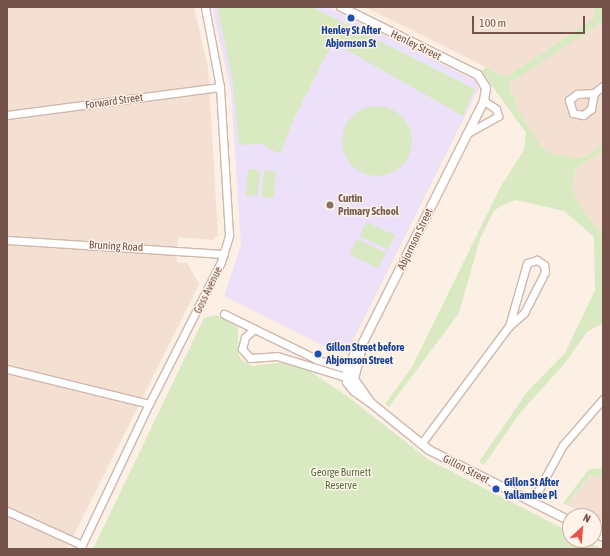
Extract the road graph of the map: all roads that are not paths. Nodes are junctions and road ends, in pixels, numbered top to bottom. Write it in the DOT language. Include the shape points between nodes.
graph roads {
  1 [pos="205,7"];
  2 [pos="341,7"];
  3 [pos="603,86"];
  4 [pos="220,87"];
  5 [pos="486,88"];
  6 [pos="594,93"];
  7 [pos="484,101"];
  8 [pos="7,115"];
  9 [pos="466,134"];
  10 [pos="7,240"];
  11 [pos="224,254"];
  12 [pos="224,314"];
  13 [pos="509,326"];
  14 [pos="254,329"];
  15 [pos="7,368"];
  16 [pos="350,374"];
  17 [pos="603,399"];
  18 [pos="149,404"];
  19 [pos="421,444"];
  20 [pos="532,502"];
  21 [pos="7,511"];
  22 [pos="562,517"];
  23 [pos="81,547"];
  1 -- 4 [label="street, Goss Avenue"];
  2 -- 5 [label="street, Henley Street" via="478,75"];
  3 -- 6 [label="street"];
  4 -- 8 [label="street, Forward Street"];
  4 -- 11 [label="street, Goss Avenue" via="230,217"];
  5 -- 7 [label="street, Abjornson Street"];
  7 -- 9 [label="street, Abjornson Street"];
  7 -- 9 [label="street" via="496,108 498,116"];
  9 -- 16 [label="street, Abjornson Street"];
  10 -- 11 [label="street, Bruning Road"];
  11 -- 18 [label="street, Goss Avenue" via="201,306"];
  12 -- 14 [label="street"];
  13 -- 13 [label="street" via="527,263 537,260 544,265 545,272 524,313"];
  13 -- 19 [label="street"];
  14 -- 16 [label="street"];
  14 -- 16 [label="street" via="245,337 242,349 250,358 277,356"];
  15 -- 18 [label="street"];
  16 -- 19 [label="street, Gillon Street" via="371,402"];
  17 -- 20 [label="street" via="563,445"];
  18 -- 23 [label="street, Goss Avenue"];
  19 -- 20 [label="street, Gillon Street"];
  20 -- 22 [label="street, Gillon Street"];
  21 -- 23 [label="street"];
}
